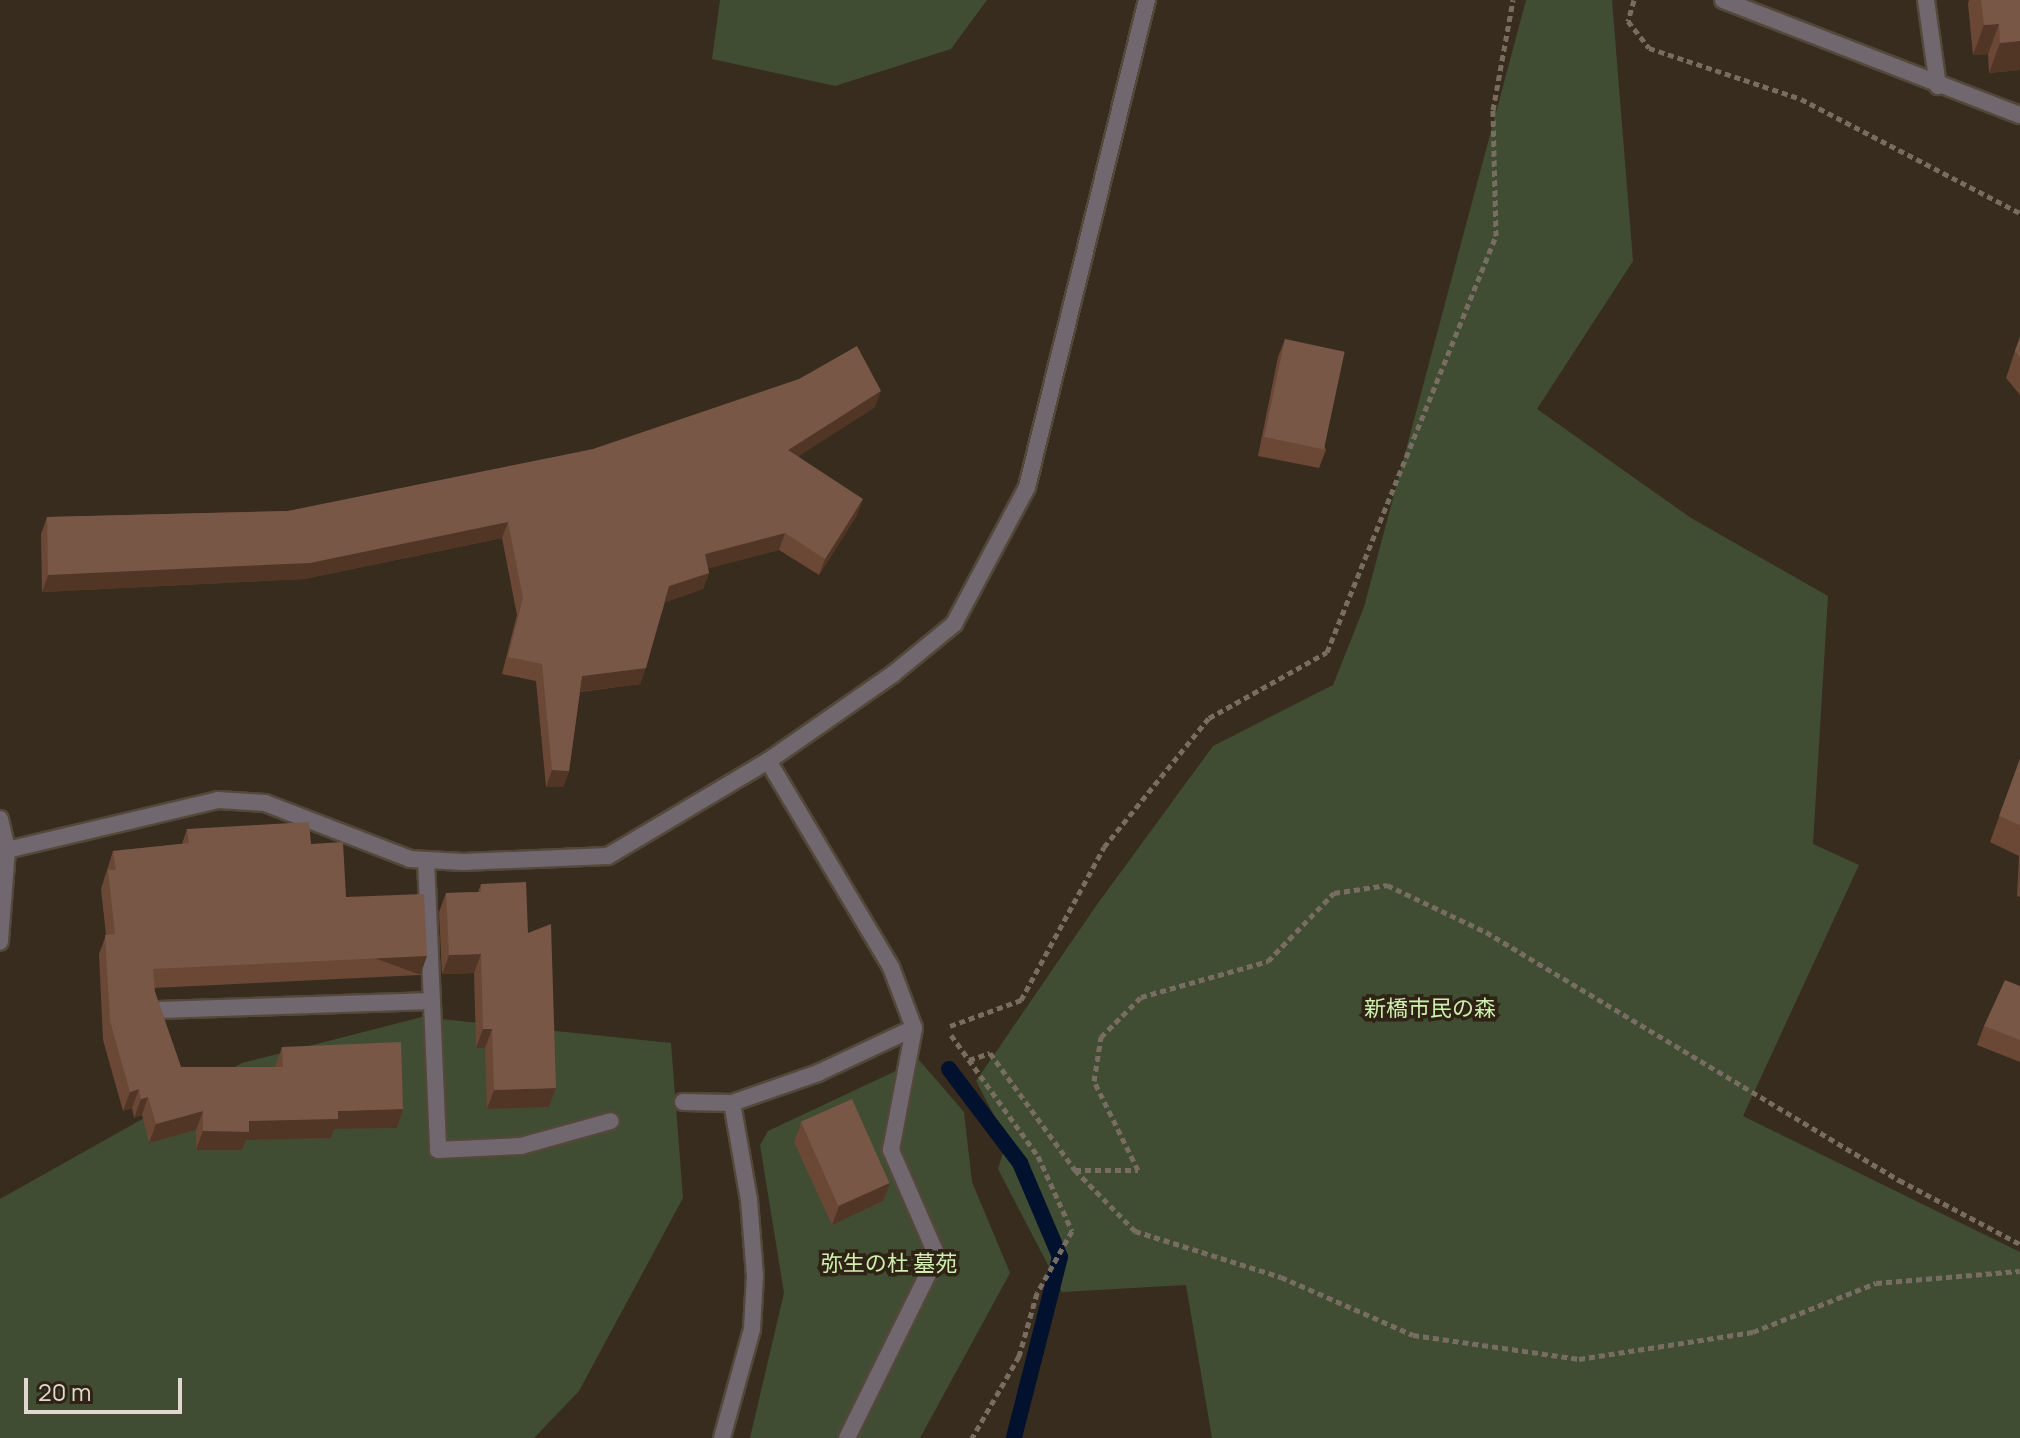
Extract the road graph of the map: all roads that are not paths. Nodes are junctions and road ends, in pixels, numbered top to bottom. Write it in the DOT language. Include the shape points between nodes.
graph roads {
  1 [pos="1147,0"];
  2 [pos="1723,0"];
  3 [pos="1926,0"];
  4 [pos="1938,86"];
  5 [pos="2020,115"];
  6 [pos="768,761"];
  7 [pos="0,819"];
  8 [pos="7,850"];
  9 [pos="426,860"];
  10 [pos="0,942"];
  11 [pos="432,1001"];
  12 [pos="159,1010"];
  13 [pos="914,1028"];
  14 [pos="683,1102"];
  15 [pos="732,1103"];
  16 [pos="611,1121"];
  17 [pos="722,1438"];
  18 [pos="847,1438"];
  1 -- 6 [label="street" via="1027,487 988,568 954,624"];
  2 -- 4 [label="street"];
  3 -- 4 [label="street"];
  4 -- 5 [label="street"];
  6 -- 9 [label="street" via="608,856"];
  6 -- 13 [label="street" via="891,967"];
  7 -- 8 [label="street"];
  8 -- 9 [label="street" via="218,800 265,803 410,859"];
  8 -- 10 [label="street"];
  9 -- 11 [label="street"];
  11 -- 12 [label="street"];
  11 -- 16 [label="street" via="438,1150 521,1146"];
  13 -- 15 [label="street" via="818,1073"];
  13 -- 18 [label="street" via="891,1150 937,1256"];
  14 -- 15 [label="street"];
  15 -- 17 [label="street" via="749,1200 755,1276 752,1329"];
}
